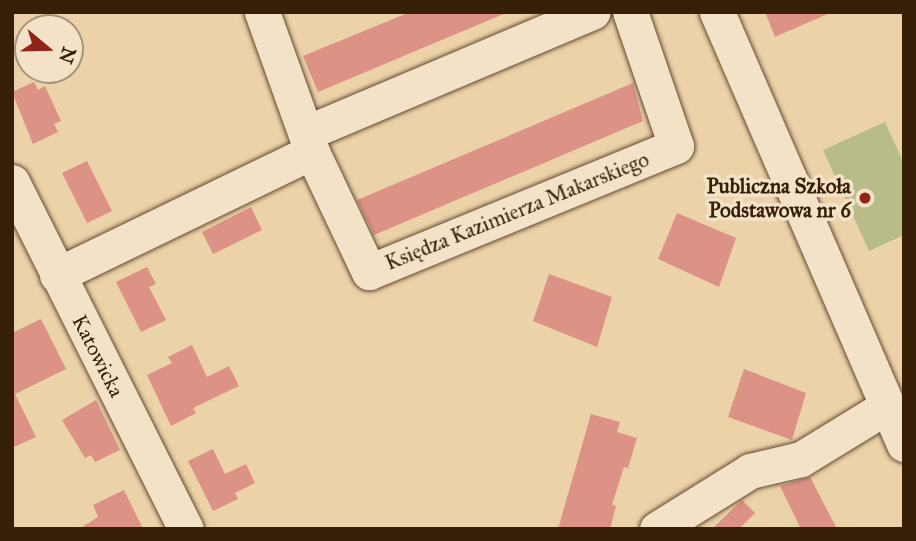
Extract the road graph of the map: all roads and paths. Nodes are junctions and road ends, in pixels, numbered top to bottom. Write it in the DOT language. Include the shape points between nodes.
graph roads {
  1 [pos="262,12"];
  2 [pos="593,12"];
  3 [pos="630,12"];
  4 [pos="717,12"];
  5 [pos="309,142"];
  6 [pos="12,181"];
  7 [pos="57,275"];
  8 [pos="886,407"];
  9 [pos="904,444"];
  10 [pos="186,529"];
  11 [pos="657,529"];
  1 -- 5 [label="street, Księdza Kazimierza Makarskiego"];
  2 -- 5 [label="street"];
  3 -- 5 [label="street, Księdza Kazimierza Makarskiego" via="676,146 369,272"];
  4 -- 8 [label="street"];
  5 -- 7 [label="street"];
  6 -- 7 [label="street, Katowicka"];
  7 -- 10 [label="street, Katowicka"];
  8 -- 9 [label="street"];
  8 -- 11 [label="street" via="801,459 750,471"];
}
